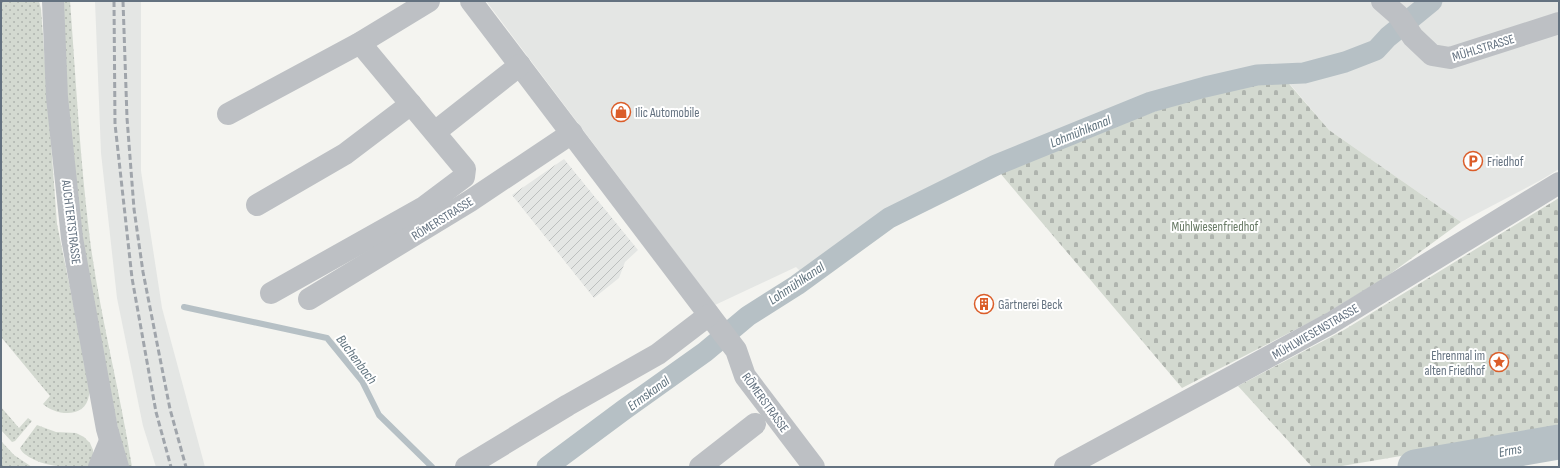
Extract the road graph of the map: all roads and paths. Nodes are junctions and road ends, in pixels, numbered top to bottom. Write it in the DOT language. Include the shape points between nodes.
graph roads {
  1 [pos="53,1"];
  2 [pos="429,1"];
  3 [pos="471,1"];
  4 [pos="1390,8"];
  5 [pos="1559,23"];
  6 [pos="360,43"];
  7 [pos="520,65"];
  8 [pos="411,104"];
  9 [pos="228,114"];
  10 [pos="436,132"];
  11 [pos="572,133"];
  12 [pos="1559,183"];
  13 [pos="257,205"];
  14 [pos="271,293"];
  15 [pos="309,299"];
  16 [pos="717,325"];
  17 [pos="755,424"];
  18 [pos="110,441"];
  19 [pos="99,467"];
  20 [pos="118,467"];
  21 [pos="466,467"];
  22 [pos="700,467"];
  23 [pos="814,467"];
  24 [pos="1064,467"];
  1 -- 18 [label="street, AUCHTERTSTRASSE" via="57,97 72,238"];
  2 -- 6 [label="street"];
  3 -- 7 [label="street, RÖMERSTRASSE"];
  4 -- 5 [label="street, MÜHLSTRASSE" via="1432,55 1450,58"];
  6 -- 8 [label="street, RÖMERSTRASSE"];
  6 -- 9 [label="street"];
  7 -- 10 [label="street"];
  7 -- 11 [label="street, RÖMERSTRASSE"];
  8 -- 10 [label="street, RÖMERSTRASSE"];
  8 -- 13 [label="street" via="345,154"];
  10 -- 14 [label="street, RÖMERSTRASSE" via="465,169 464,177 424,207"];
  11 -- 15 [label="street, RÖMERSTRASSE" via="470,201"];
  11 -- 16 [label="street, RÖMERSTRASSE"];
  12 -- 24 [label="street, MÜHLWIESENSTRASSE" via="1331,323"];
  16 -- 21 [label="street" via="658,354"];
  16 -- 23 [label="street, RÖMERSTRASSE" via="739,357 741,370 745,376"];
  17 -- 22 [label="street"];
  18 -- 19 [label="street"];
  18 -- 20 [label="street, AUCHTERTSTRASSE"];
}
